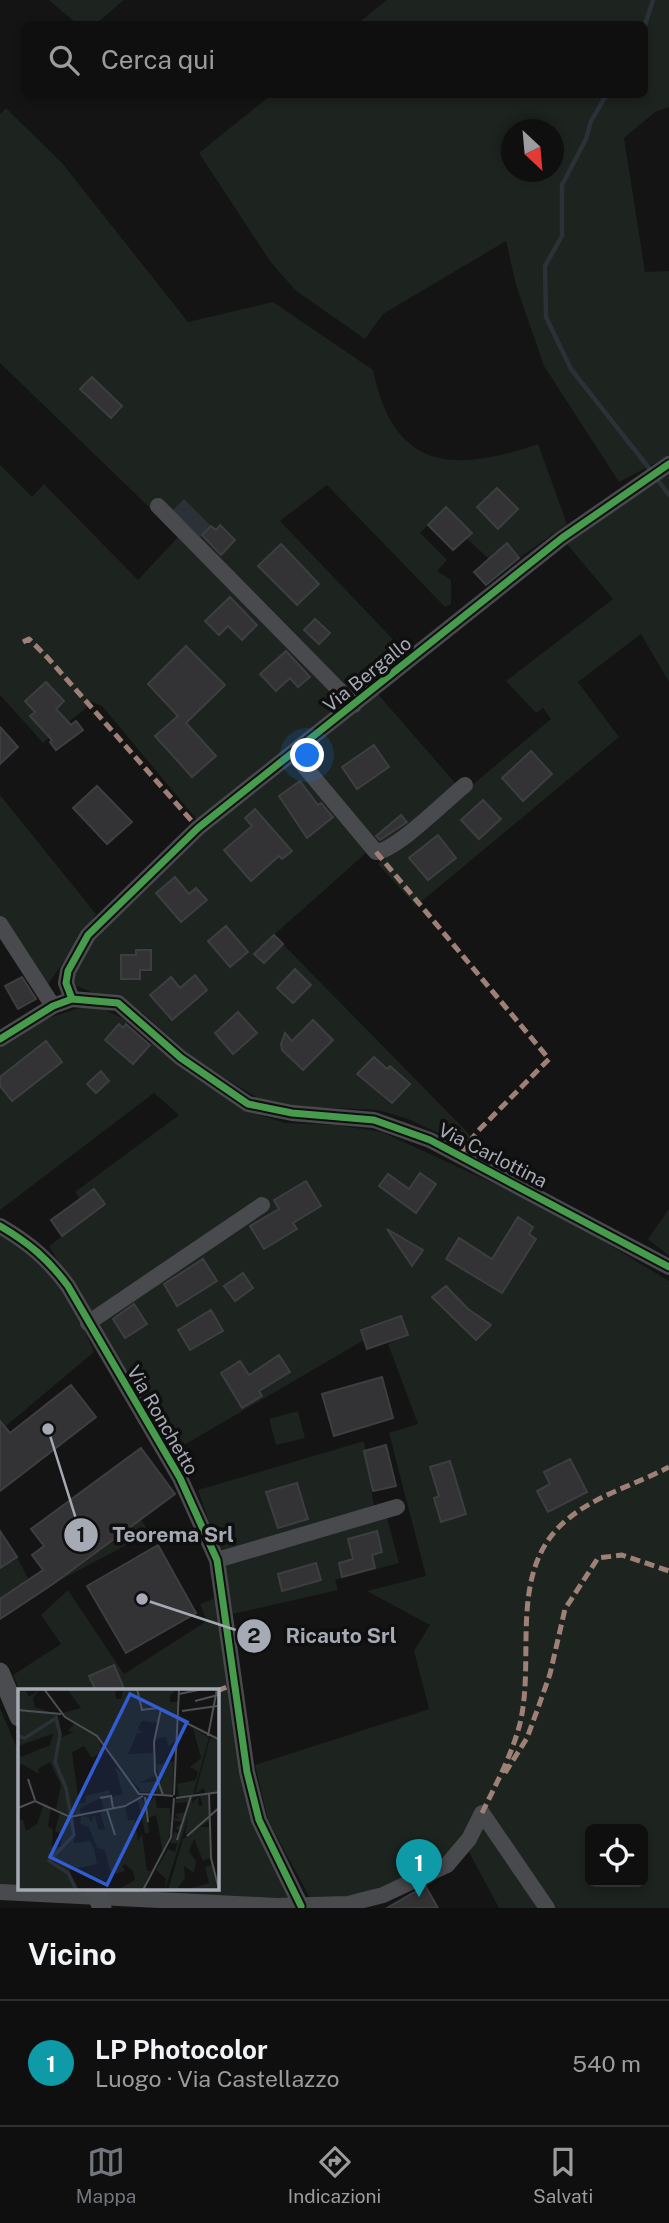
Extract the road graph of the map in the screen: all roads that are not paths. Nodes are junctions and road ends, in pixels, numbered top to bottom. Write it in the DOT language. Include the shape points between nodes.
graph roads {
  1 [pos="667,465"];
  2 [pos="158,506"];
  3 [pos="354,705"];
  4 [pos="294,754"];
  5 [pos="465,785"];
  6 [pos="0,924"];
  7 [pos="72,999"];
  8 [pos="53,1006"];
  9 [pos="0,1039"];
  10 [pos="262,1205"];
  11 [pos="0,1226"];
  12 [pos="669,1267"];
  13 [pos="88,1323"];
  14 [pos="397,1507"];
  15 [pos="217,1560"];
  16 [pos="0,1672"];
  17 [pos="18,1715"];
  18 [pos="0,1892"];
  19 [pos="97,1898"];
  20 [pos="301,1906"];
  21 [pos="547,1908"];
  1 -- 3 [label="street, Via Bergallo" via="562,538"];
  2 -- 3 [label="street"];
  3 -- 4 [label="street, Via Bergallo"];
  4 -- 5 [label="street" via="376,852 400,841"];
  4 -- 7 [label="street, Via Bergallo" via="198,828 88,935 68,971 66,982"];
  6 -- 8 [label="street"];
  7 -- 8 [label="street, Via Carlottina"];
  7 -- 12 [label="street, Via Carlottina" via="118,1003 181,1058 248,1104 292,1113 374,1119 430,1140"];
  8 -- 9 [label="street, Via Carlottina"];
  10 -- 13 [label="street"];
  11 -- 13 [label="street, Via Ronchetto" via="48,1260"];
  13 -- 15 [label="street, Via Ronchetto" via="180,1478"];
  14 -- 15 [label="street"];
  15 -- 20 [label="street, Via Ronchetto" via="258,1820"];
  16 -- 17 [label="main road"];
  18 -- 19 [label="street"];
  19 -- 20 [label="street"];
  20 -- 21 [label="street" via="383,1895 447,1865 469,1839 482,1813"];
}
